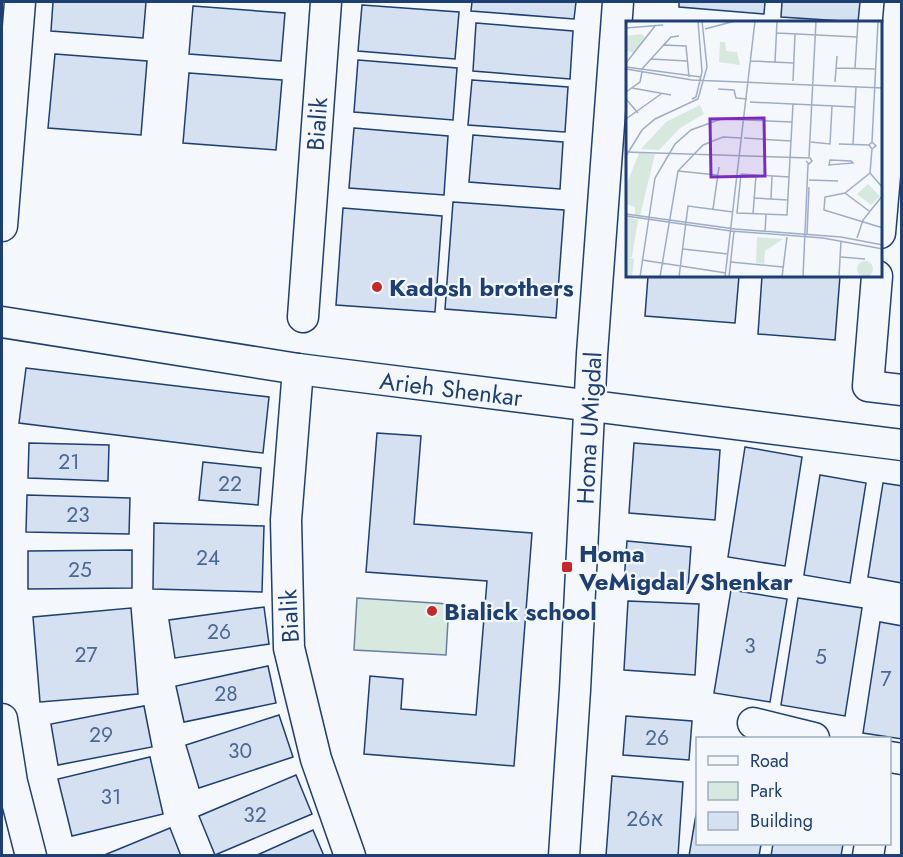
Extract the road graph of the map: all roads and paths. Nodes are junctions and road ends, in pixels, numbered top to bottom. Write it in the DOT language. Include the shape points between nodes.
graph roads {
  1 [pos="20,2"];
  2 [pos="326,2"];
  3 [pos="618,2"];
  4 [pos="900,2"];
  5 [pos="895,147"];
  6 [pos="882,222"];
  7 [pos="2,225"];
  8 [pos="877,278"];
  9 [pos="303,317"];
  10 [pos="2,322"];
  11 [pos="298,369"];
  12 [pos="902,390"];
  13 [pos="591,407"];
  14 [pos="902,445"];
  15 [pos="2,719"];
  16 [pos="753,723"];
  17 [pos="810,737"];
  18 [pos="7,784"];
  19 [pos="31,855"];
  20 [pos="350,855"];
  21 [pos="564,855"];
  1 -- 7 [label="street"];
  2 -- 9 [label="street, Bialik"];
  3 -- 13 [label="street, Homa UMigdal"];
  4 -- 5 [label="street"];
  5 -- 6 [label="street"];
  8 -- 12 [label="street" via="868,386"];
  10 -- 11 [label="street, Arieh Shenkar"];
  11 -- 13 [label="street, Arieh Shenkar"];
  11 -- 20 [label="street, Bialik" via="286,520 289,648 316,759"];
  13 -- 14 [label="street, Arieh Shenkar"];
  13 -- 21 [label="street, Homa UMigdal"];
  15 -- 18 [label="street"];
  16 -- 17 [label="street"];
  18 -- 19 [label="street"];
}
